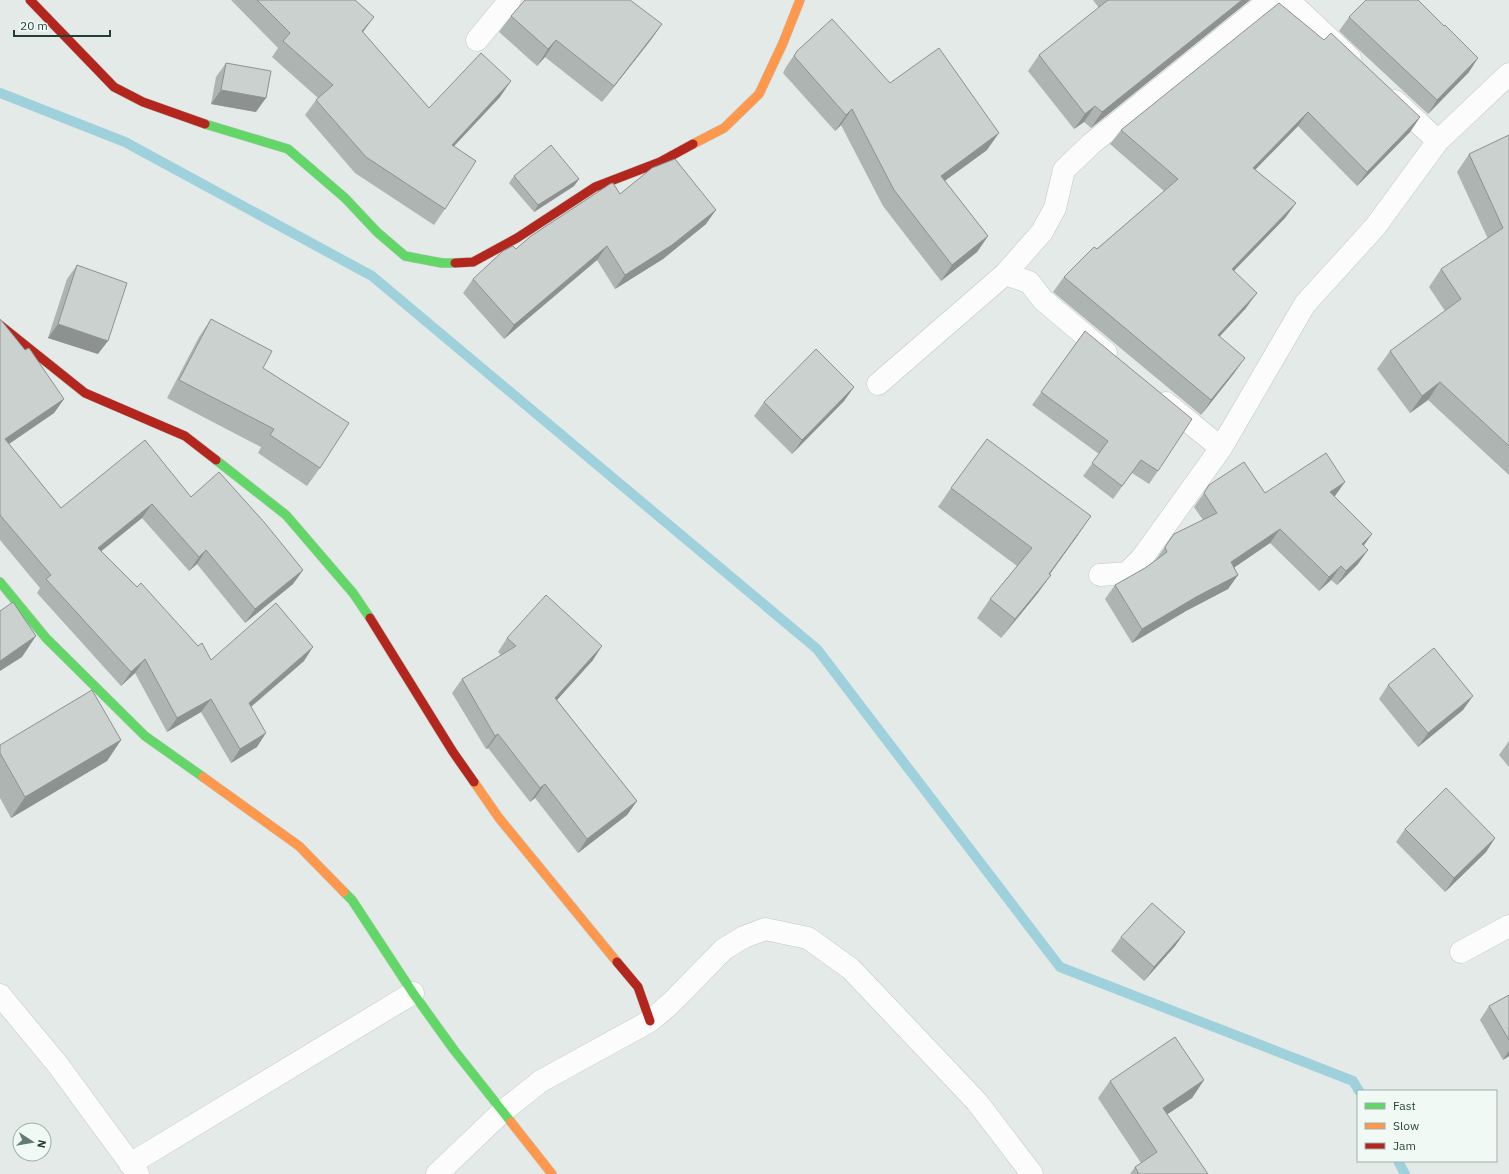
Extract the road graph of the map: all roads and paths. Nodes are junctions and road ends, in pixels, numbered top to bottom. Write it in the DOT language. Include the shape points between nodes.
graph roads {
  1 [pos="30,0"];
  2 [pos="510,0"];
  3 [pos="800,0"];
  4 [pos="1270,0"];
  5 [pos="1288,0"];
  6 [pos="477,40"];
  7 [pos="1363,71"];
  8 [pos="1509,74"];
  9 [pos="1380,87"];
  10 [pos="1438,141"];
  11 [pos="1005,274"];
  12 [pos="0,325"];
  13 [pos="1120,364"];
  14 [pos="878,384"];
  15 [pos="1150,389"];
  16 [pos="1221,448"];
  17 [pos="1100,575"];
  18 [pos="0,582"];
  19 [pos="1509,926"];
  20 [pos="1461,952"];
  21 [pos="413,993"];
  22 [pos="0,995"];
  23 [pos="650,1021"];
  24 [pos="503,1111"];
  25 [pos="134,1169"];
  26 [pos="436,1174"];
  27 [pos="552,1174"];
  28 [pos="1032,1174"];
  1 -- 3 [label="street" via="114,87 143,102 192,120 288,148 405,256 442,263 473,262 517,238 595,187 660,162 724,128 759,94"];
  2 -- 6 [label="street"];
  4 -- 11 [label="street" via="1091,144 1064,170 1055,208 1042,232"];
  5 -- 7 [label="street"];
  8 -- 10 [label="street"];
  9 -- 10 [label="street"];
  10 -- 16 [label="street" via="1376,227 1305,304"];
  11 -- 13 [label="street" via="1030,282 1043,300"];
  11 -- 14 [label="street"];
  12 -- 23 [label="street" via="85,393 186,436 286,515 353,593 453,752 499,818 638,987"];
  15 -- 16 [label="street"];
  16 -- 17 [label="street" via="1142,558 1127,573"];
  18 -- 21 [label="street" via="46,638 145,736 299,846 352,900"];
  19 -- 20 [label="street"];
  21 -- 24 [label="street"];
  21 -- 25 [label="street"];
  22 -- 25 [label="street" via="58,1065"];
  23 -- 24 [label="street" via="541,1081"];
  23 -- 28 [label="street" via="724,949 744,937 766,929 808,938 851,969 977,1102"];
  24 -- 26 [label="street"];
  24 -- 27 [label="street"];
}
